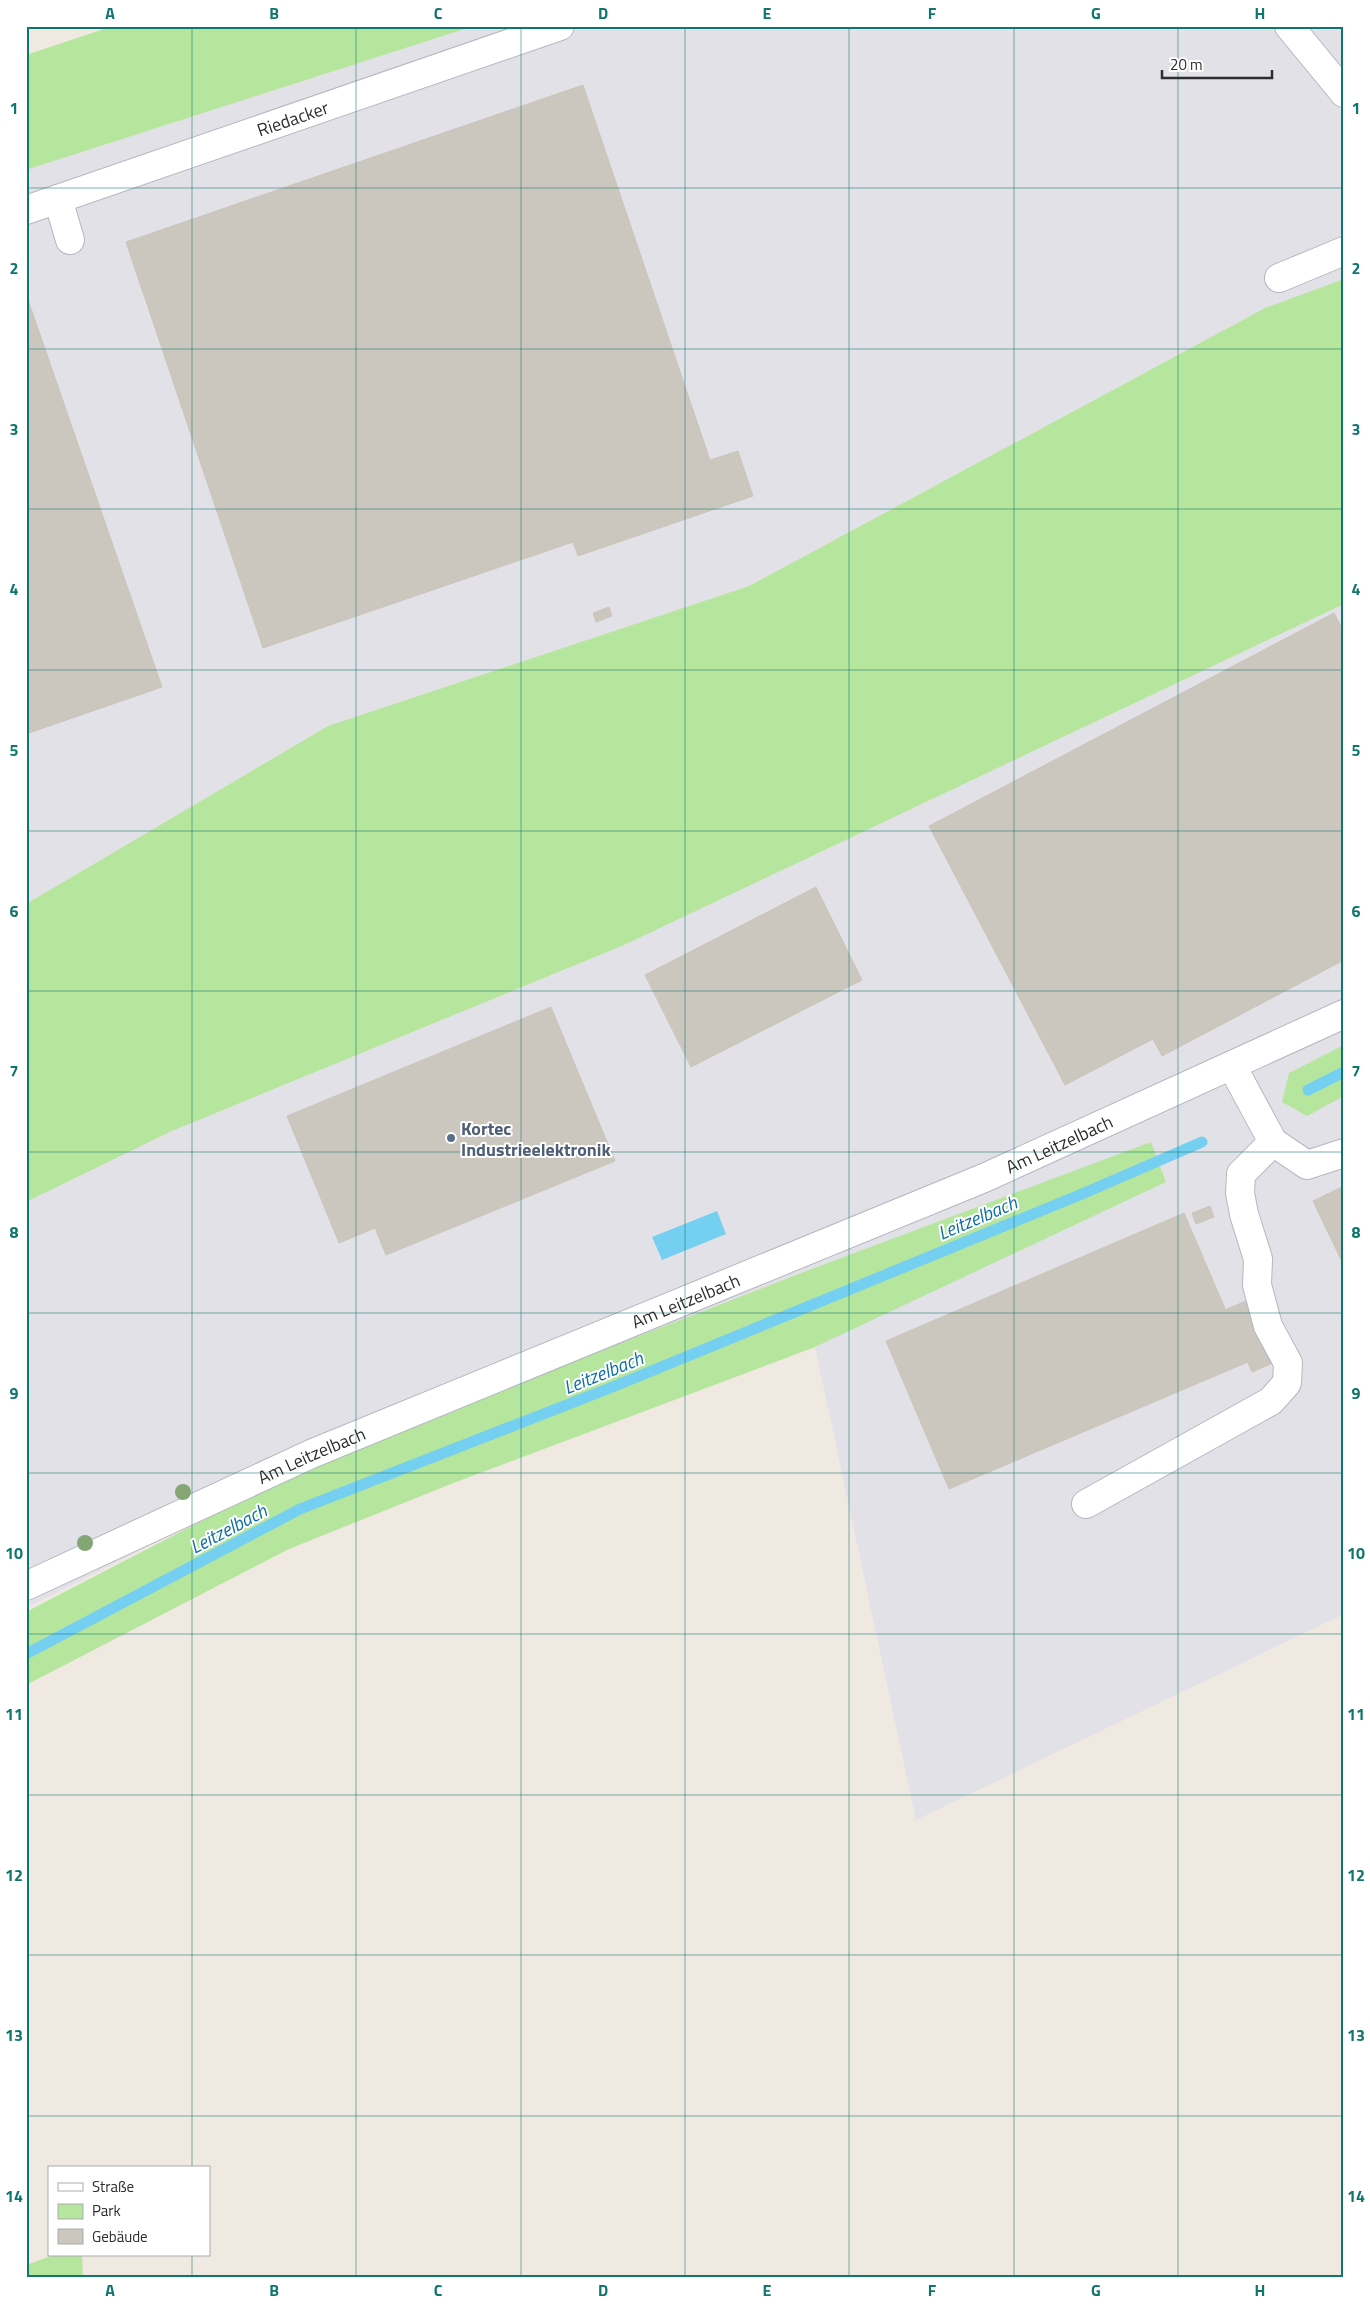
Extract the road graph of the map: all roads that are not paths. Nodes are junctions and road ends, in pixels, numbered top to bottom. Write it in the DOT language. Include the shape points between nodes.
graph roads {
  1 [pos="560,26"];
  2 [pos="1289,26"];
  3 [pos="1344,93"];
  4 [pos="58,199"];
  5 [pos="26,210"];
  6 [pos="70,240"];
  7 [pos="1344,251"];
  8 [pos="1279,278"];
  9 [pos="1344,1014"];
  10 [pos="1232,1066"];
  11 [pos="1273,1142"];
  12 [pos="1344,1153"];
  13 [pos="1086,1504"];
  14 [pos="26,1586"];
  1 -- 4 [label="street, Riedacker"];
  2 -- 3 [label="street"];
  4 -- 5 [label="street, Riedacker"];
  4 -- 6 [label="street"];
  7 -- 8 [label="street"];
  9 -- 10 [label="street, Am Leitzelbach"];
  10 -- 11 [label="street"];
  10 -- 14 [label="street, Am Leitzelbach" via="984,1178 311,1454"];
  11 -- 12 [label="street" via="1307,1165"];
  11 -- 13 [label="street" via="1241,1174 1240,1193 1258,1259 1257,1285 1268,1326 1288,1363 1287,1383 1271,1401"];
}
